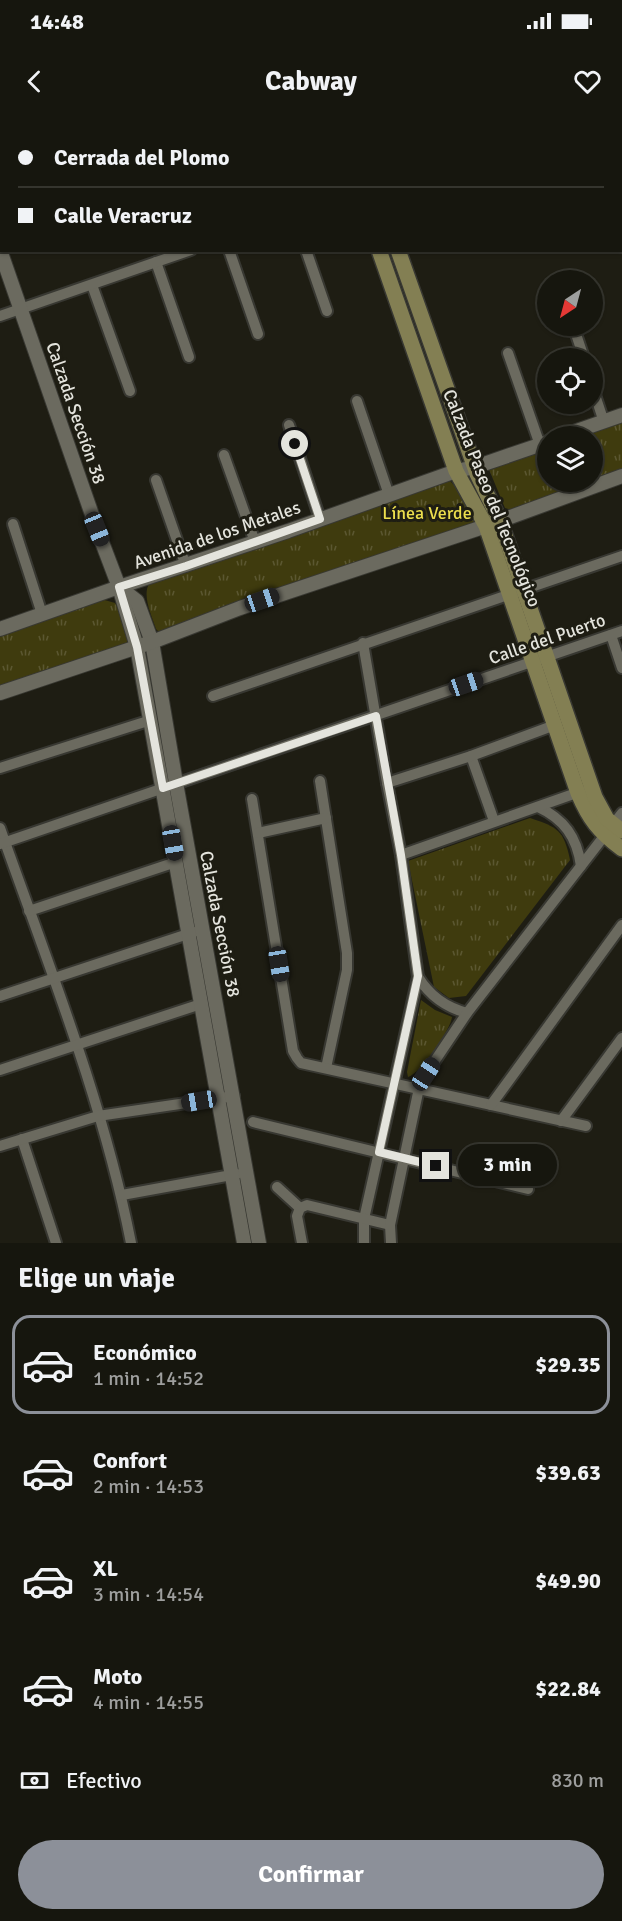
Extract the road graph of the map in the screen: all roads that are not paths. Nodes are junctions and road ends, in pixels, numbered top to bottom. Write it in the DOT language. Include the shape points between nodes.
graph roads {
  1 [pos="1,252"];
  2 [pos="184,252"];
  3 [pos="230,252"];
  4 [pos="307,252"];
  5 [pos="380,252"];
  6 [pos="399,252"];
  7 [pos="156,262"];
  8 [pos="92,285"];
  9 [pos="20,309"];
  10 [pos="327,311"];
  11 [pos="0,316"];
  12 [pos="425,326"];
  13 [pos="407,332"];
  14 [pos="258,334"];
  15 [pos="508,353"];
  16 [pos="189,357"];
  17 [pos="130,391"];
  18 [pos="357,401"];
  19 [pos="601,414"];
  20 [pos="622,415"];
  21 [pos="604,422"];
  22 [pos="289,425"];
  23 [pos="537,426"];
  24 [pos="592,426"];
  25 [pos="537,445"];
  26 [pos="224,455"];
  27 [pos="475,467"];
  28 [pos="456,471"];
  29 [pos="622,476"];
  30 [pos="156,480"];
  31 [pos="389,495"];
  32 [pos="320,519"];
  33 [pos="14,524"];
  34 [pos="493,524"];
  35 [pos="255,542"];
  36 [pos="622,556"];
  37 [pos="186,566"];
  38 [pos="119,587"];
  39 [pos="517,592"];
  40 [pos="42,614"];
  41 [pos="0,628"];
  42 [pos="617,633"];
  43 [pos="152,642"];
  44 [pos="363,644"];
  45 [pos="137,647"];
  46 [pos="539,659"];
  47 [pos="622,668"];
  48 [pos="0,693"];
  49 [pos="213,696"];
  50 [pos="376,716"];
  51 [pos="151,720"];
  52 [pos="555,725"];
  53 [pos="471,756"];
  54 [pos="0,768"];
  55 [pos="320,782"];
  56 [pos="387,783"];
  57 [pos="169,785"];
  58 [pos="584,791"];
  59 [pos="252,800"];
  60 [pos="538,807"];
  61 [pos="326,818"];
  62 [pos="494,821"];
  63 [pos="616,826"];
  64 [pos="0,828"];
  65 [pos="258,833"];
  66 [pos="3,843"];
  67 [pos="622,849"];
  68 [pos="401,855"];
  69 [pos="176,862"];
  70 [pos="580,866"];
  71 [pos="29,911"];
  72 [pos="621,929"];
  73 [pos="203,930"];
  74 [pos="189,933"];
  75 [pos="418,976"];
  76 [pos="53,979"];
  77 [pos="0,996"];
  78 [pos="201,1004"];
  79 [pos="467,1013"];
  80 [pos="622,1038"];
  81 [pos="76,1044"];
  82 [pos="326,1068"];
  83 [pos="0,1070"];
  84 [pos="394,1082"];
  85 [pos="419,1088"];
  86 [pos="234,1096"];
  87 [pos="219,1098"];
  88 [pos="491,1105"];
  89 [pos="98,1116"];
  90 [pos="561,1120"];
  91 [pos="253,1122"];
  92 [pos="586,1126"];
  93 [pos="22,1139"];
  94 [pos="0,1146"];
  95 [pos="379,1152"];
  96 [pos="404,1158"];
  97 [pos="246,1173"];
  98 [pos="232,1175"];
  99 [pos="277,1187"];
  100 [pos="528,1189"];
  101 [pos="122,1195"];
  102 [pos="300,1208"];
  103 [pos="364,1219"];
  104 [pos="390,1226"];
  105 [pos="56,1243"];
  106 [pos="131,1243"];
  107 [pos="244,1243"];
  108 [pos="259,1243"];
  109 [pos="302,1243"];
  110 [pos="364,1243"];
  111 [pos="391,1243"];
  1 -- 9 [label="street, Calzada Sección 38"];
  2 -- 7 [label="street"];
  3 -- 14 [label="street"];
  4 -- 10 [label="street"];
  5 -- 13 [label="main road, Calzada Paseo del Tecnológico"];
  6 -- 12 [label="main road, Calzada Paseo del Tecnológico"];
  7 -- 8 [label="street"];
  7 -- 16 [label="street"];
  8 -- 9 [label="street"];
  8 -- 17 [label="street"];
  9 -- 11 [label="street"];
  9 -- 38 [label="street, Calzada Sección 38"];
  12 -- 13 [label="main road"];
  12 -- 27 [label="main road, Calzada Paseo del Tecnológico"];
  13 -- 28 [label="main road, Calzada Paseo del Tecnológico"];
  15 -- 23 [label="street"];
  18 -- 31 [label="street"];
  19 -- 21 [label="street"];
  20 -- 21 [label="street"];
  21 -- 24 [label="street"];
  22 -- 32 [label="street"];
  25 -- 27 [label="street, Avenida de los Metales"];
  26 -- 35 [label="street"];
  27 -- 28 [label="street, Avenida de los Metales"];
  27 -- 34 [label="main road, Calzada Paseo del Tecnológico"];
  28 -- 31 [label="street, Avenida de los Metales"];
  28 -- 34 [label="main road, Calzada Paseo del Tecnológico"];
  29 -- 34 [label="street"];
  30 -- 37 [label="street"];
  31 -- 32 [label="street, Avenida de los Metales"];
  32 -- 35 [label="street, Avenida de los Metales"];
  33 -- 40 [label="street"];
  34 -- 39 [label="main road, Calzada Paseo del Tecnológico"];
  34 -- 43 [label="street" via="240,608"];
  35 -- 37 [label="street, Avenida de los Metales"];
  36 -- 39 [label="street"];
  37 -- 38 [label="street, Avenida de los Metales"];
  38 -- 40 [label="street, Avenida de los Metales"];
  38 -- 43 [label="street, Calzada Sección 38" via="137,601"];
  38 -- 45 [label="street, Calzada Sección 38"];
  39 -- 44 [label="street"];
  39 -- 46 [label="main road, Calzada Paseo del Tecnológico"];
  40 -- 41 [label="street, Avenida de los Metales"];
  42 -- 46 [label="street, Calle del Puerto"];
  42 -- 47 [label="street"];
  43 -- 45 [label="street"];
  43 -- 57 [label="street, Calzada Sección 38"];
  44 -- 49 [label="street"];
  44 -- 50 [label="street"];
  45 -- 48 [label="street"];
  45 -- 51 [label="street, Calzada Sección 38"];
  46 -- 50 [label="street, Calle del Puerto"];
  46 -- 52 [label="main road, Calzada Paseo del Tecnológico"];
  46 -- 58 [label="main road, Calzada Paseo del Tecnológico"];
  50 -- 56 [label="street"];
  50 -- 57 [label="street, Calle del Puerto"];
  51 -- 54 [label="street"];
  51 -- 57 [label="street, Calzada Sección 38"];
  52 -- 53 [label="street"];
  52 -- 58 [label="main road, Calzada Paseo del Tecnológico"];
  53 -- 56 [label="street"];
  53 -- 62 [label="street"];
  55 -- 61 [label="street"];
  56 -- 68 [label="street"];
  57 -- 66 [label="street, Calle del Puerto"];
  57 -- 69 [label="street, Calzada Sección 38"];
  57 -- 73 [label="street, Calzada Sección 38"];
  58 -- 60 [label="street"];
  58 -- 63 [label="main road, Calzada Paseo del Tecnológico"];
  59 -- 65 [label="street"];
  60 -- 62 [label="street"];
  60 -- 70 [label="street" via="560,820 568,830 577,847"];
  61 -- 65 [label="street"];
  61 -- 82 [label="street" via="347,953 347,970"];
  62 -- 68 [label="street"];
  63 -- 67 [label="main road, Calzada Paseo del Tecnológico"];
  63 -- 70 [label="street"];
  64 -- 66 [label="street"];
  65 -- 82 [label="street" via="293,1051 302,1063"];
  66 -- 71 [label="street"];
  68 -- 75 [label="street"];
  69 -- 71 [label="street"];
  69 -- 74 [label="street, Calzada Sección 38"];
  70 -- 79 [label="street"];
  71 -- 76 [label="street"];
  72 -- 88 [label="street"];
  73 -- 74 [label="street"];
  73 -- 86 [label="street, Calzada Sección 38"];
  74 -- 76 [label="street"];
  74 -- 78 [label="street, Calzada Sección 38"];
  75 -- 79 [label="street" via="439,1000"];
  75 -- 84 [label="street"];
  76 -- 77 [label="street"];
  76 -- 81 [label="street"];
  78 -- 81 [label="street"];
  78 -- 87 [label="street, Calzada Sección 38"];
  79 -- 85 [label="street"];
  80 -- 90 [label="street"];
  81 -- 83 [label="street"];
  81 -- 89 [label="street"];
  82 -- 84 [label="street"];
  84 -- 85 [label="street"];
  84 -- 95 [label="street"];
  85 -- 88 [label="street"];
  85 -- 96 [label="street"];
  86 -- 87 [label="street"];
  86 -- 97 [label="street, Calzada Sección 38"];
  87 -- 89 [label="street"];
  87 -- 98 [label="street, Calzada Sección 38"];
  88 -- 90 [label="street"];
  89 -- 93 [label="street"];
  89 -- 101 [label="street"];
  90 -- 92 [label="street"];
  91 -- 95 [label="street"];
  93 -- 94 [label="street"];
  93 -- 105 [label="street"];
  95 -- 96 [label="street"];
  95 -- 103 [label="street"];
  96 -- 100 [label="street"];
  96 -- 104 [label="street"];
  97 -- 98 [label="street"];
  97 -- 108 [label="street, Calzada Sección 38"];
  98 -- 101 [label="street"];
  98 -- 107 [label="street, Calzada Sección 38"];
  99 -- 102 [label="street"];
  101 -- 106 [label="street"];
  102 -- 103 [label="street" via="307,1204"];
  102 -- 109 [label="street" via="297,1216"];
  103 -- 104 [label="street"];
  103 -- 110 [label="street"];
  104 -- 111 [label="street"];
}
